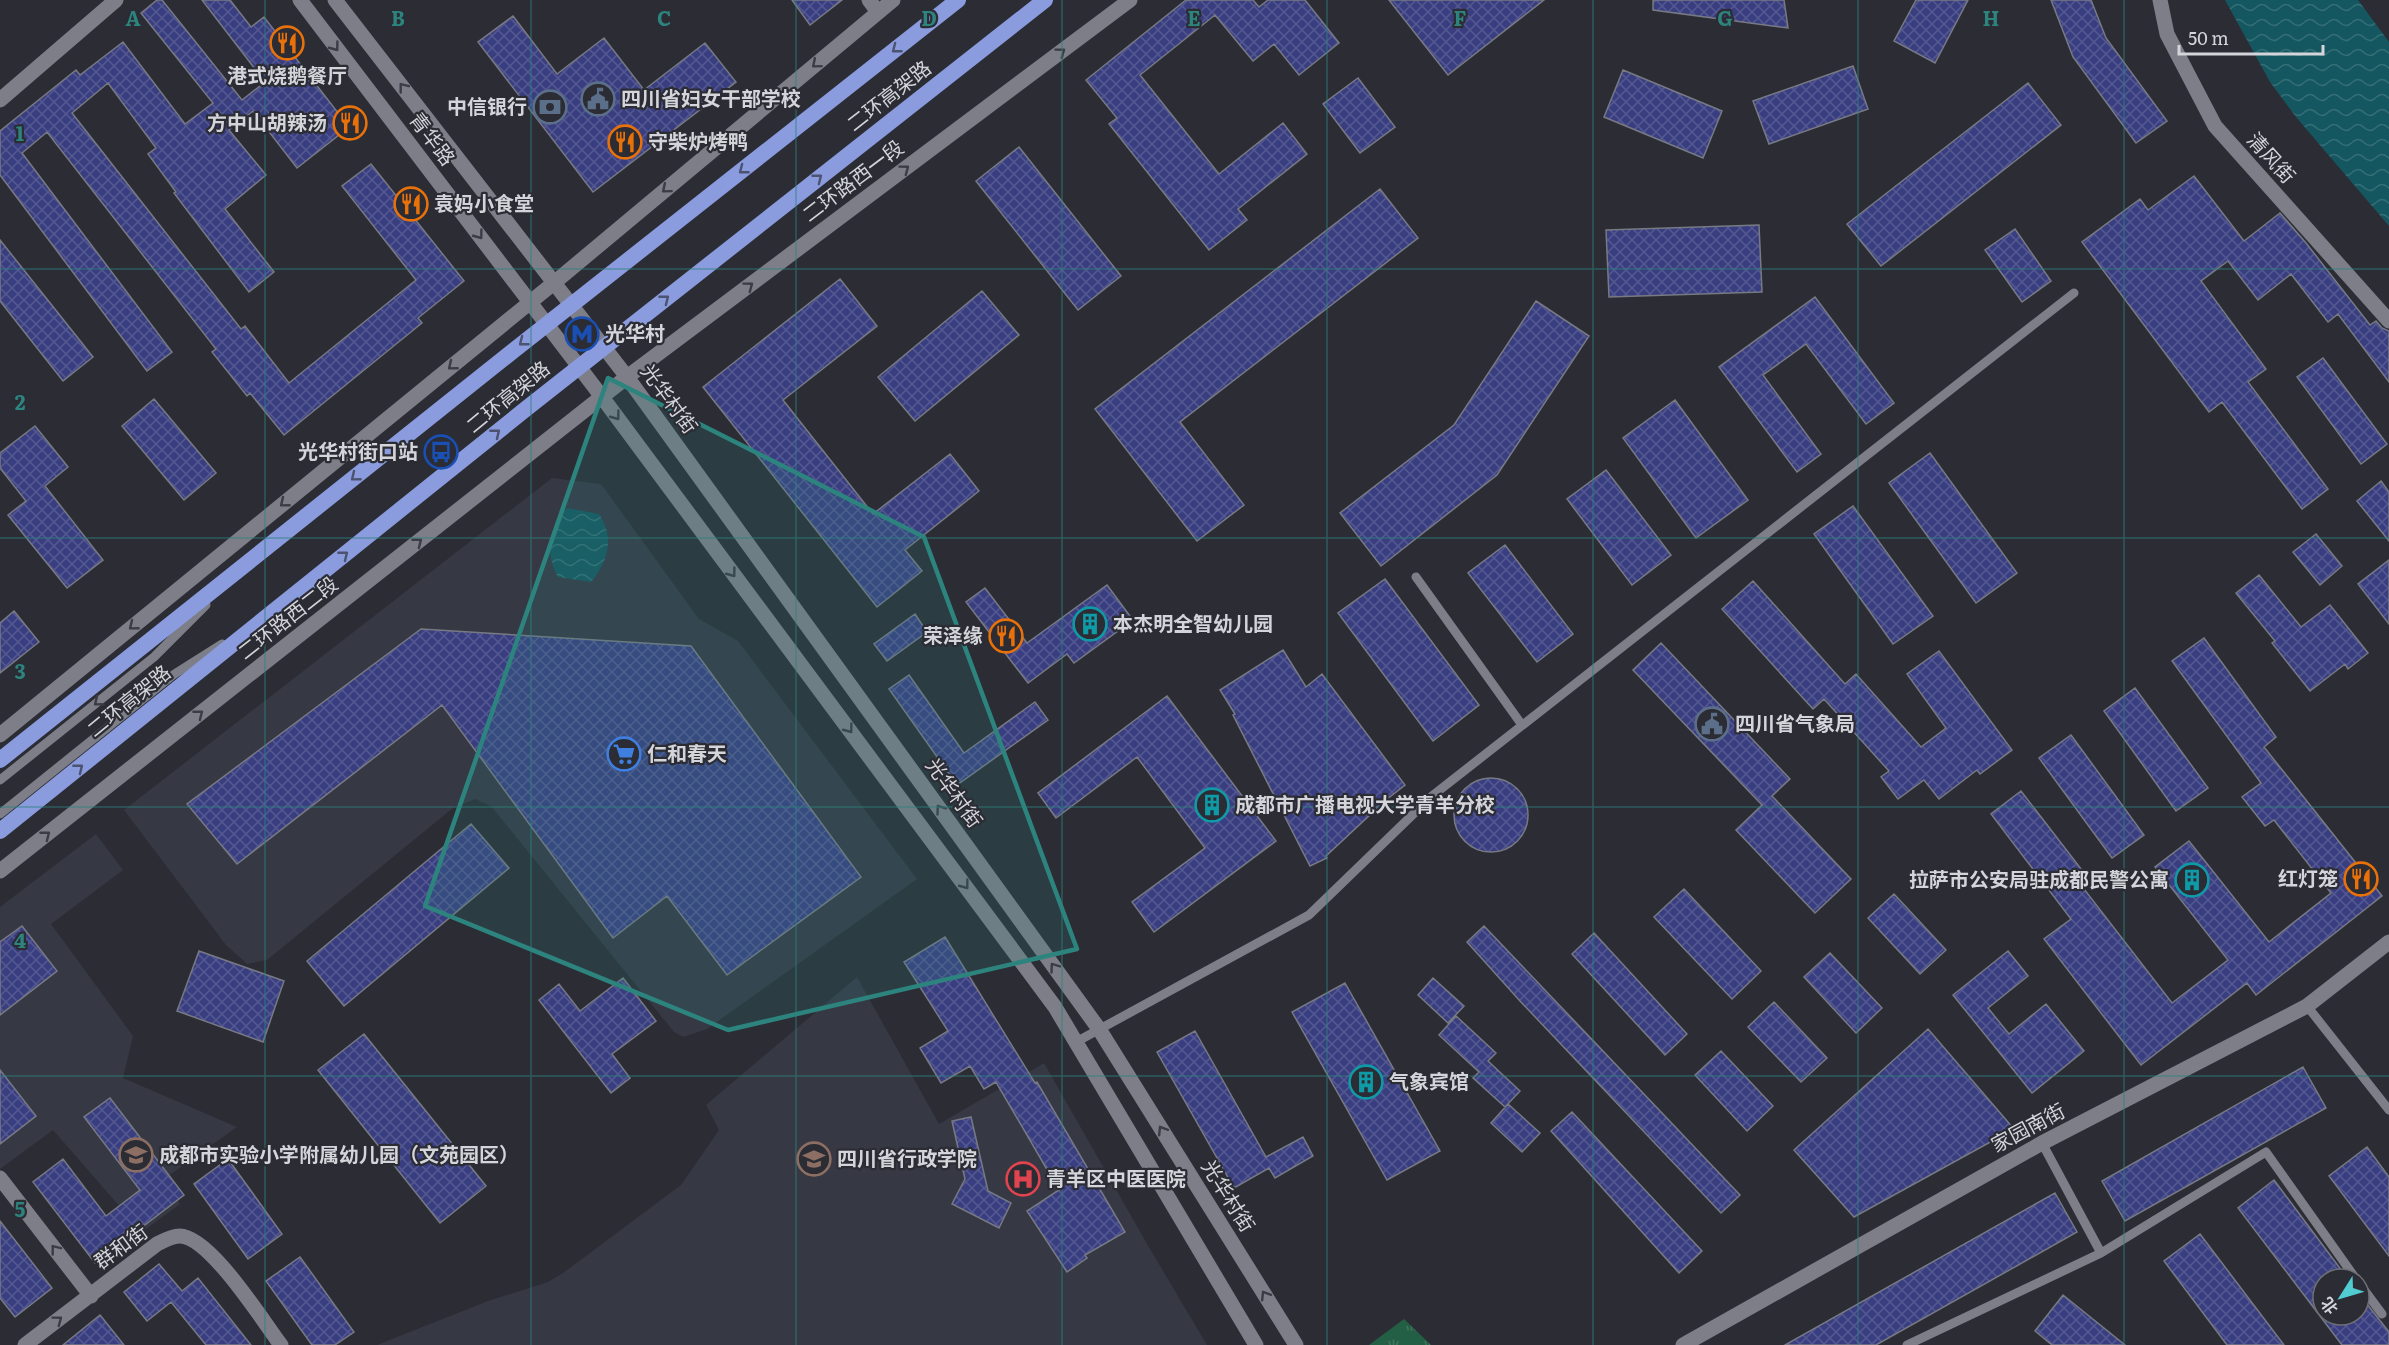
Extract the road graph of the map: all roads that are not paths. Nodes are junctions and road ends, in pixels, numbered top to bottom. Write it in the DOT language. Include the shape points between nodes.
graph roads {
  1 [pos="116,0"];
  2 [pos="300,0"];
  3 [pos="335,0"];
  4 [pos="893,0"];
  5 [pos="958,0"];
  6 [pos="1130,0"];
  7 [pos="2160,0"];
  8 [pos="1044,2"];
  9 [pos="873,6"];
  10 [pos="0,100"];
  11 [pos="555,282"];
  12 [pos="2074,293"];
  13 [pos="530,303"];
  14 [pos="2389,321"];
  15 [pos="627,377"];
  16 [pos="602,397"];
  17 [pos="248,562"];
  18 [pos="1416,576"];
  19 [pos="282,605"];
  20 [pos="1522,725"];
  21 [pos="0,735"];
  22 [pos="0,760"];
  23 [pos="0,780"];
  24 [pos="0,814"];
  25 [pos="0,831"];
  26 [pos="0,871"];
  27 [pos="2389,942"];
  28 [pos="2307,1006"];
  29 [pos="1099,1029"];
  30 [pos="1076,1042"];
  31 [pos="2389,1110"];
  32 [pos="2042,1143"];
  33 [pos="0,1178"];
  34 [pos="2101,1254"];
  35 [pos="2347,1267"];
  36 [pos="91,1296"];
  37 [pos="2371,1299"];
  38 [pos="2382,1314"];
  39 [pos="26,1345"];
  40 [pos="281,1345"];
  41 [pos="1256,1345"];
  42 [pos="1296,1345"];
  43 [pos="1683,1345"];
  44 [pos="1907,1345"];
  1 -- 10 [label="main road"];
  2 -- 13 [label="main road, 青华路, one-way"];
  11 -- 3 [label="main road, 青华路, one-way"];
  4 -- 9 [label="main road"];
  5 -- 17 [label="highway, 二环高架路, one-way"];
  15 -- 6 [label="main road, 二环路西一段, one-way"];
  7 -- 14 [label="main road, 清风街" via="2167,34 2215,126"];
  19 -- 8 [label="highway, 二环高架路, one-way"];
  9 -- 11 [label="main road, one-way"];
  11 -- 13 [label="main road"];
  11 -- 15 [label="main road, 光华村街"];
  12 -- 20 [label="lane"];
  13 -- 16 [label="main road"];
  13 -- 21 [label="main road, one-way"];
  15 -- 16 [label="main road, 二环路西一段"];
  29 -- 15 [label="main road, 光华村街, one-way"];
  26 -- 16 [label="main road, 二环路西二段, one-way"];
  16 -- 30 [label="main road, one-way" via="1041,988"];
  17 -- 22 [label="highway, 二环高架路"];
  17 -- 23 [label="lane, one-way" via="154,657"];
  18 -- 20 [label="lane"];
  19 -- 24 [label="lane" via="173,675"];
  25 -- 19 [label="highway, 二环高架路, one-way"];
  20 -- 29 [label="lane" via="1432,796 1309,915"];
  27 -- 28 [label="main road, 家园南街"];
  28 -- 31 [label="lane"];
  28 -- 32 [label="main road, 家园南街"];
  29 -- 30 [label="lane"];
  42 -- 29 [label="main road, 光华村街, one-way"];
  30 -- 41 [label="main road"];
  32 -- 34 [label="lane"];
  32 -- 43 [label="main road, 家园南街"];
  36 -- 33 [label="main road, one-way"];
  34 -- 35 [label="lane" via="2266,1152"];
  34 -- 44 [label="lane"];
  39 -- 36 [label="main road, 群和街, one-way"];
  36 -- 40 [label="main road, 群和街" via="157,1244 177,1235 192,1238 216,1257"];
  37 -- 38 [label="lane"];
}
